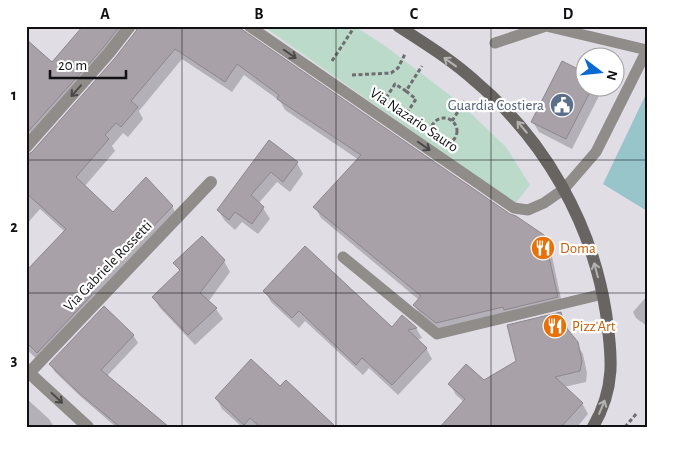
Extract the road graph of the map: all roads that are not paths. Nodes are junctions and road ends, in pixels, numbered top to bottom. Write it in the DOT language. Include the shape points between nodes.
graph roads {
  1 [pos="130,26"];
  2 [pos="249,26"];
  3 [pos="398,26"];
  4 [pos="495,43"];
  5 [pos="647,50"];
  6 [pos="26,147"];
  7 [pos="211,182"];
  8 [pos="564,189"];
  9 [pos="343,257"];
  10 [pos="603,294"];
  11 [pos="28,372"];
  12 [pos="87,427"];
  13 [pos="592,427"];
  1 -- 6 [label="street, one-way"];
  2 -- 8 [label="lane, Via Nazario Sauro, one-way" via="514,208 528,210"];
  8 -- 3 [label="street, one-way" via="523,128 480,85"];
  4 -- 5 [label="lane" via="546,26"];
  5 -- 8 [label="lane, Via Nazario Sauro" via="596,152"];
  7 -- 11 [label="street, Via Gabriele Rossetti"];
  10 -- 8 [label="street, one-way" via="590,244"];
  9 -- 10 [label="lane" via="437,334"];
  13 -- 10 [label="street, one-way" via="603,408 609,387 610,344"];
  11 -- 12 [label="street, one-way"];
}
